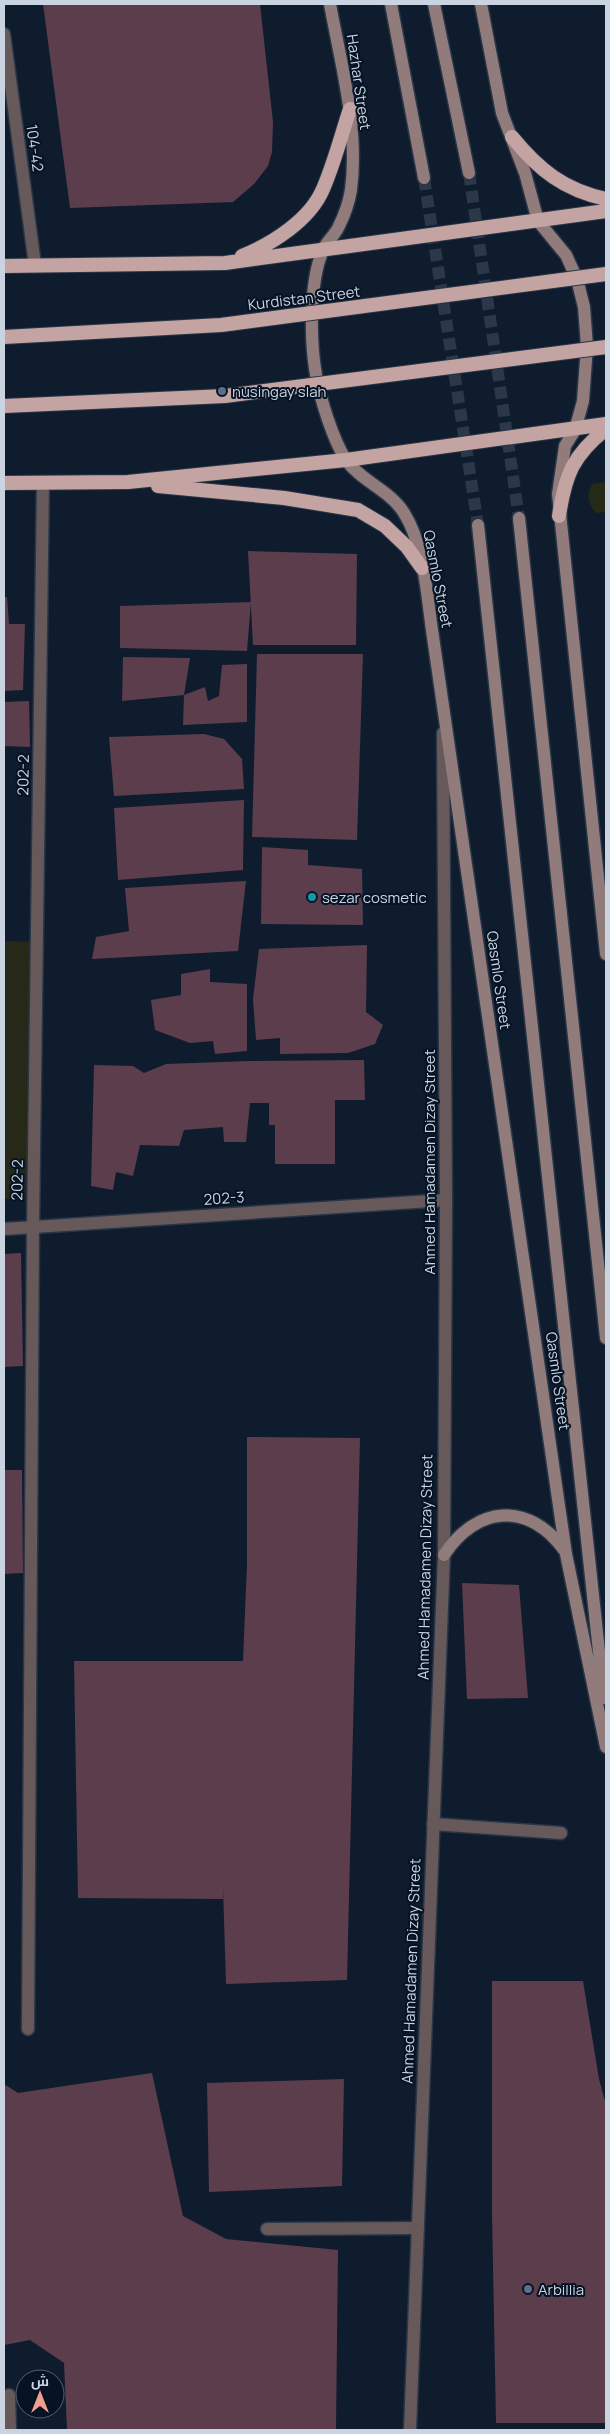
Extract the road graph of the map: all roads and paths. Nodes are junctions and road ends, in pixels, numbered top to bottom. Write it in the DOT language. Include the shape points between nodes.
graph roads {
  1 [pos="330,4"];
  2 [pos="391,4"];
  3 [pos="434,4"];
  4 [pos="481,4"];
  5 [pos="4,34"];
  6 [pos="350,109"];
  7 [pos="512,137"];
  8 [pos="469,173"];
  9 [pos="424,178"];
  10 [pos="606,199"];
  11 [pos="606,211"];
  12 [pos="538,220"];
  13 [pos="324,248"];
  14 [pos="225,263"];
  15 [pos="35,265"];
  16 [pos="4,266"];
  17 [pos="606,274"];
  18 [pos="4,337"];
  19 [pos="606,347"];
  20 [pos="4,406"];
  21 [pos="606,424"];
  22 [pos="575,430"];
  23 [pos="606,430"];
  24 [pos="346,460"];
  25 [pos="43,482"];
  26 [pos="128,482"];
  27 [pos="4,483"];
  28 [pos="559,516"];
  29 [pos="519,518"];
  30 [pos="478,525"];
  31 [pos="422,568"];
  32 [pos="443,703"];
  33 [pos="606,954"];
  34 [pos="446,1200"];
  35 [pos="33,1228"];
  36 [pos="4,1229"];
  37 [pos="606,1338"];
  38 [pos="566,1554"];
  39 [pos="444,1555"];
  40 [pos="606,1723"];
  41 [pos="606,1747"];
  42 [pos="433,1824"];
  43 [pos="561,1833"];
  44 [pos="28,2029"];
  45 [pos="418,2228"];
  46 [pos="267,2230"];
  47 [pos="9,2395"];
  48 [pos="10,2430"];
  49 [pos="410,2430"];
  1 -- 6 [label="main road, Hazhar Street"];
  2 -- 9 [label="main road"];
  3 -- 8 [label="main road"];
  4 -- 7 [label="main road" via="502,113"];
  5 -- 15 [label="street, 104-42"];
  6 -- 13 [label="main road, Hazhar Street" via="351,193 339,227"];
  6 -- 14 [label="highway" via="323,190 310,210 272,241"];
  7 -- 10 [label="highway" via="539,168 551,176 585,193"];
  7 -- 12 [label="main road"];
  11 -- 12 [label="highway"];
  12 -- 13 [label="highway"];
  12 -- 22 [label="main road" via="566,256 577,279 584,307 585,382"];
  13 -- 14 [label="highway"];
  13 -- 24 [label="main road, Qasmlo Street" via="314,293 312,342 324,406"];
  14 -- 15 [label="highway"];
  15 -- 16 [label="highway"];
  17 -- 18 [label="highway, Kurdistan Street, bridge" via="221,325"];
  19 -- 20 [label="highway, bridge" via="225,396"];
  21 -- 22 [label="highway"];
  22 -- 24 [label="highway"];
  22 -- 28 [label="main road" via="565,446 559,480"];
  23 -- 28 [label="highway" via="587,444 572,466"];
  24 -- 26 [label="highway"];
  24 -- 31 [label="main road, Qasmlo Street" via="404,511 416,538"];
  25 -- 26 [label="highway"];
  25 -- 27 [label="highway"];
  25 -- 35 [label="street, 202-2"];
  26 -- 31 [label="highway" via="284,498 358,510 385,526 407,547"];
  28 -- 33 [label="main road"];
  29 -- 37 [label="main road"];
  30 -- 40 [label="main road, Qasmlo Street"];
  31 -- 32 [label="main road, Qasmlo Street"];
  32 -- 34 [label="street, Ahmed Hamadamen Dizay Street"];
  32 -- 38 [label="main road, Qasmlo Street"];
  34 -- 35 [label="street, 202-3"];
  34 -- 39 [label="street, Ahmed Hamadamen Dizay Street"];
  35 -- 36 [label="street, 202-3"];
  35 -- 44 [label="street, 202-2"];
  38 -- 39 [label="main road" via="554,1536 536,1522 514,1516 492,1517 471,1525 454,1539"];
  38 -- 41 [label="main road, Qasmlo Street"];
  39 -- 42 [label="street, Ahmed Hamadamen Dizay Street"];
  42 -- 43 [label="street"];
  42 -- 45 [label="street, Ahmed Hamadamen Dizay Street"];
  45 -- 46 [label="street"];
  45 -- 49 [label="street, Ahmed Hamadamen Dizay Street"];
  47 -- 48 [label="street"];
}
